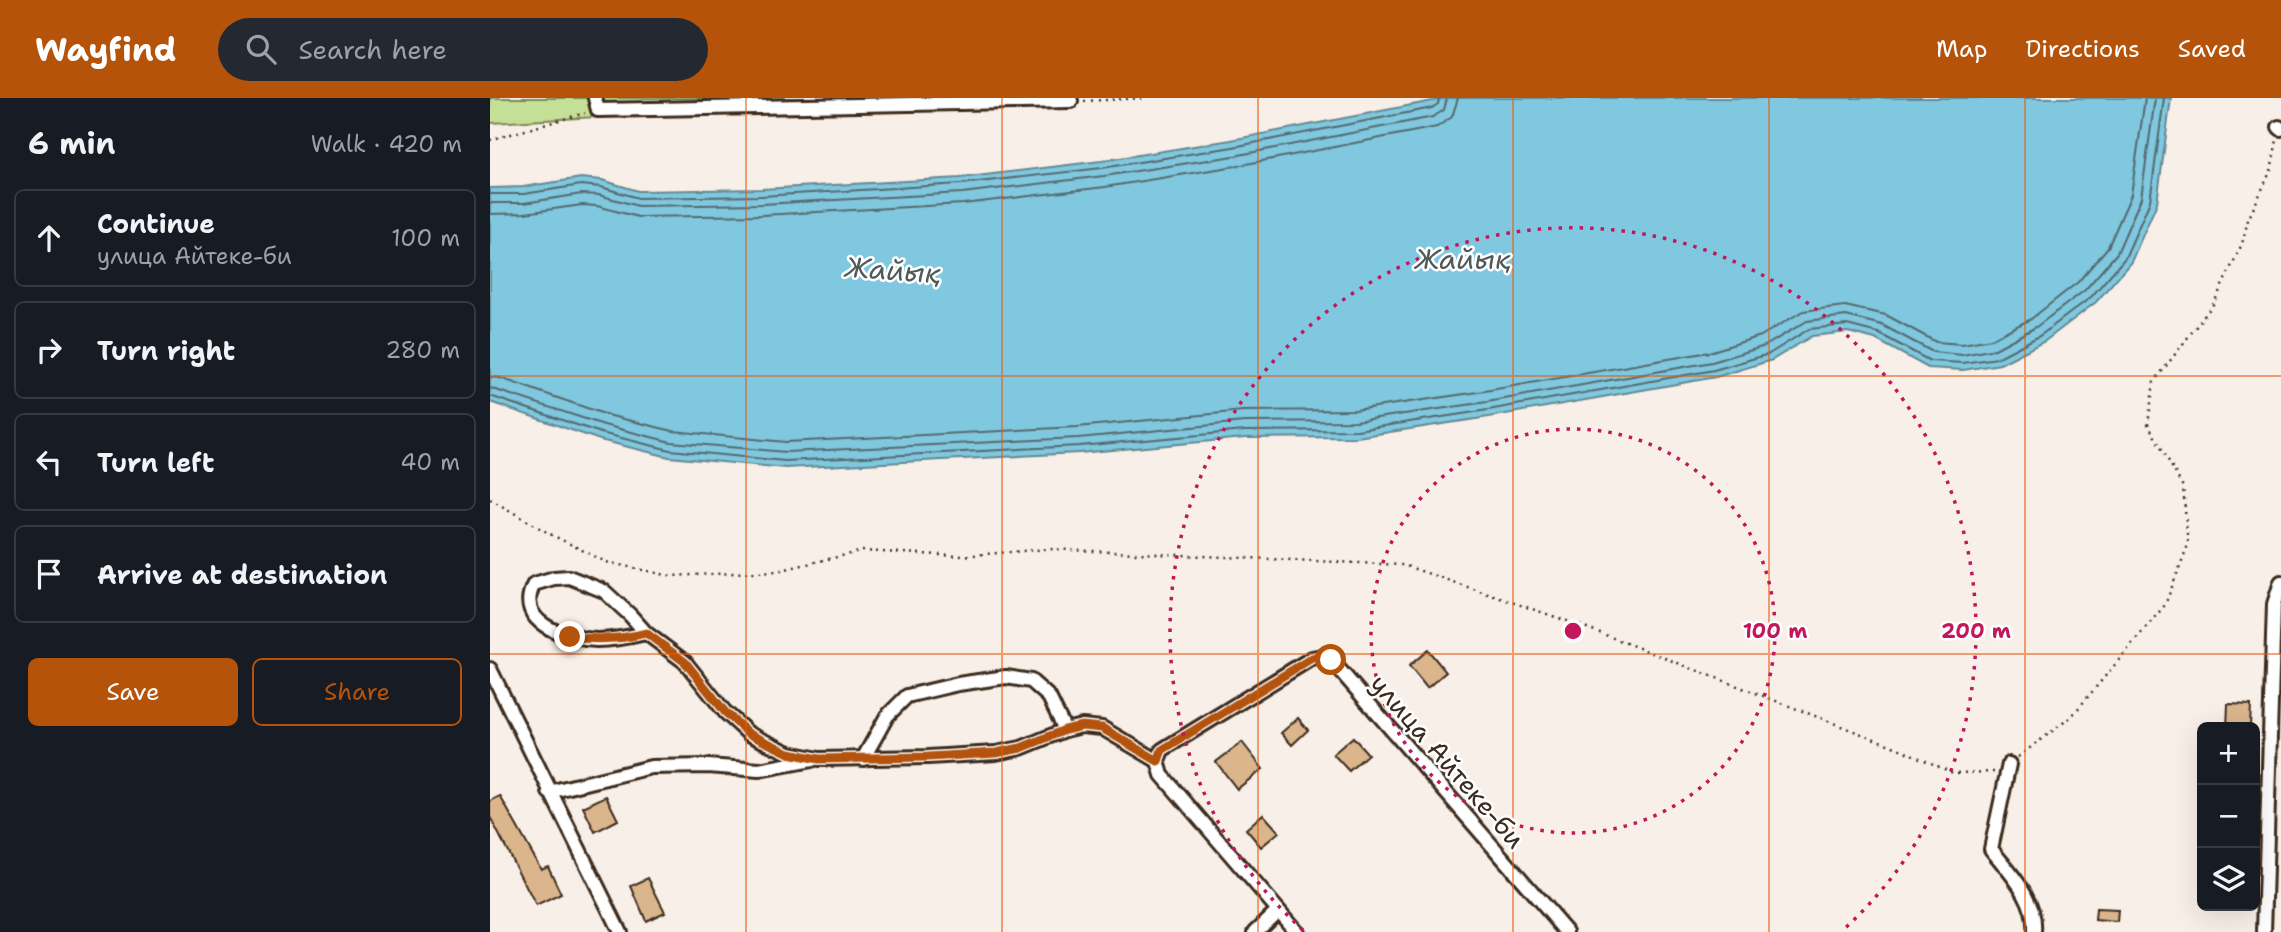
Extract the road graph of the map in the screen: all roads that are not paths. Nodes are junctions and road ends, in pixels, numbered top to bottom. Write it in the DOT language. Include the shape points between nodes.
graph roads {
  1 [pos="1071,100"];
  2 [pos="821,102"];
  3 [pos="596,104"];
  4 [pos="2281,582"];
  5 [pos="646,633"];
  6 [pos="490,669"];
  7 [pos="1065,730"];
  8 [pos="863,758"];
  9 [pos="819,759"];
  10 [pos="1158,761"];
  11 [pos="2009,764"];
  12 [pos="549,792"];
  13 [pos="1278,910"];
  14 [pos="620,932"];
  15 [pos="1255,932"];
  16 [pos="1297,932"];
  17 [pos="1567,932"];
  18 [pos="2034,932"];
  19 [pos="2264,932"];
  1 -- 2 [label="street"];
  2 -- 3 [label="street"];
  4 -- 19 [label="street" via="2274,604"];
  5 -- 5 [label="street" via="625,639 570,637 530,613 528,596 534,584 569,577 604,591"];
  5 -- 9 [label="street" via="685,662 749,734 789,753"];
  6 -- 12 [label="street"];
  7 -- 8 [label="street" via="996,753"];
  7 -- 8 [label="street" via="1049,697 1031,681 1006,677 907,696 887,716"];
  7 -- 10 [label="street" via="1102,728"];
  8 -- 9 [label="street"];
  9 -- 12 [label="street" via="760,769 651,767"];
  10 -- 13 [label="street" via="1162,775"];
  10 -- 17 [label="street, улица Айтеке-би" via="1162,750 1322,656 1331,660"];
  11 -- 18 [label="street" via="1991,849 2028,896"];
  12 -- 14 [label="street"];
  13 -- 15 [label="street"];
  13 -- 16 [label="street"];
}
